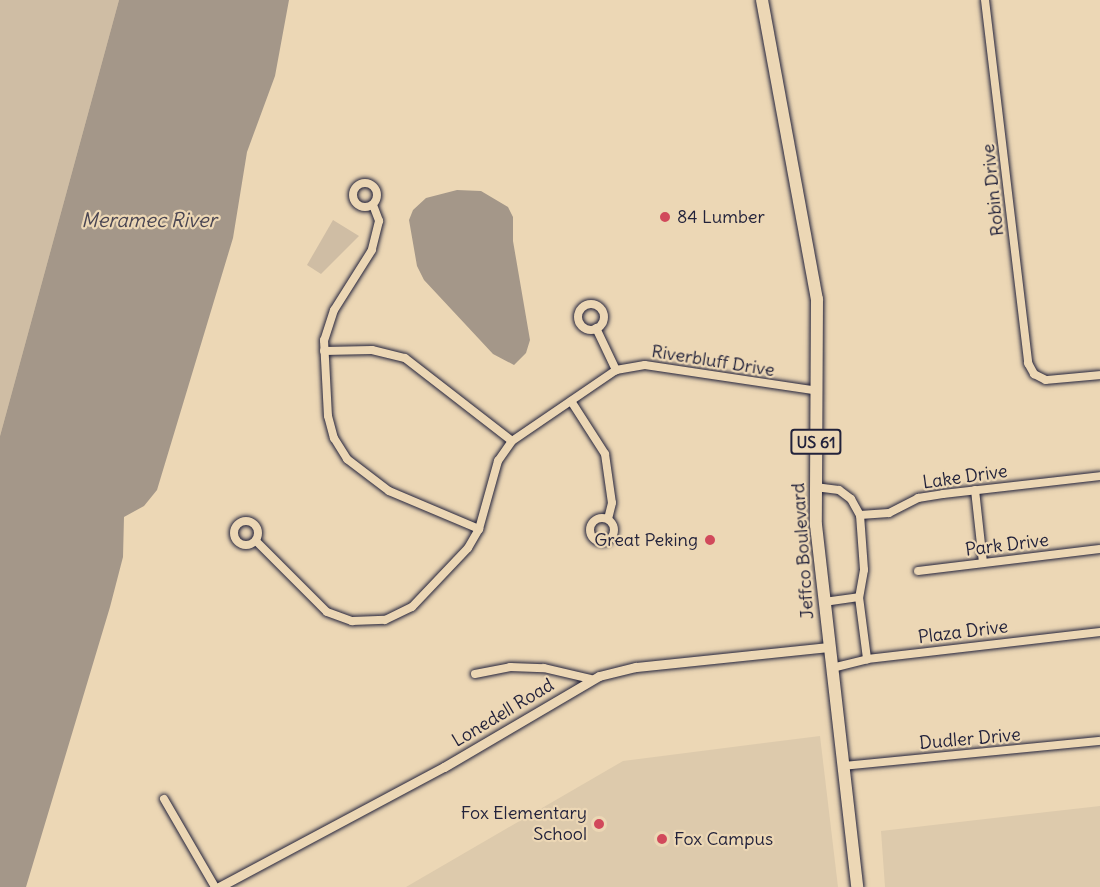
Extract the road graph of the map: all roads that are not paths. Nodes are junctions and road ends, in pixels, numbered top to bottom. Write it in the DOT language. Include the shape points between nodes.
graph roads {
  1 [pos="762,0"];
  2 [pos="985,0"];
  3 [pos="373,204"];
  4 [pos="596,328"];
  5 [pos="324,351"];
  6 [pos="616,370"];
  7 [pos="1100,375"];
  8 [pos="818,391"];
  9 [pos="571,401"];
  10 [pos="512,441"];
  11 [pos="1100,476"];
  12 [pos="815,487"];
  13 [pos="975,490"];
  14 [pos="860,515"];
  15 [pos="608,519"];
  16 [pos="479,529"];
  17 [pos="256,541"];
  18 [pos="1100,549"];
  19 [pos="983,562"];
  20 [pos="918,571"];
  21 [pos="859,597"];
  22 [pos="824,603"];
  23 [pos="1100,632"];
  24 [pos="830,647"];
  25 [pos="867,659"];
  26 [pos="832,668"];
  27 [pos="475,674"];
  28 [pos="591,679"];
  29 [pos="1100,741"];
  30 [pos="843,766"];
  31 [pos="164,799"];
  32 [pos="855,868"];
  33 [pos="217,887"];
  34 [pos="857,887"];
  35 [pos="867,887"];
  1 -- 8 [label="main road, Jeffco Boulevard / US 61" via="815,289"];
  2 -- 7 [label="street, Robin Drive" via="1028,363 1034,374 1050,381"];
  3 -- 5 [label="street" via="380,221 374,243 329,318"];
  4 -- 6 [label="street"];
  5 -- 10 [label="street" via="372,350 405,358"];
  5 -- 16 [label="street" via="329,425 347,459 400,497"];
  6 -- 8 [label="street, Riverbluff Drive" via="645,365"];
  6 -- 9 [label="street, Riverbluff Drive"];
  8 -- 12 [label="main road, Jeffco Boulevard / US 61"];
  9 -- 10 [label="street, Riverbluff Drive"];
  9 -- 15 [label="street" via="605,454 612,502"];
  10 -- 16 [label="street, Riverbluff Drive" via="498,461"];
  11 -- 13 [label="street, Lake Drive"];
  12 -- 14 [label="street" via="832,487 846,495"];
  12 -- 22 [label="main road, Jeffco Boulevard / US 61"];
  13 -- 14 [label="street, Lake Drive" via="918,498 889,513"];
  13 -- 19 [label="street"];
  14 -- 21 [label="street" via="864,570"];
  16 -- 17 [label="street, Riverbluff Drive" via="468,548 412,607 376,622 352,621 327,612"];
  18 -- 19 [label="street, Park Drive"];
  19 -- 20 [label="street, Park Drive"];
  21 -- 22 [label="street"];
  21 -- 25 [label="street"];
  22 -- 24 [label="main road, Jeffco Boulevard / US 61"];
  23 -- 25 [label="street, Plaza Drive"];
  24 -- 26 [label="main road, Jeffco Boulevard / US 61"];
  24 -- 28 [label="street, Lonedell Road" via="627,669"];
  25 -- 26 [label="street, Plaza Drive"];
  26 -- 30 [label="main road, Jeffco Boulevard / US 61"];
  27 -- 28 [label="street" via="510,667 544,668"];
  28 -- 33 [label="street, Lonedell Road" via="444,767"];
  29 -- 30 [label="street, Dudler Drive"];
  30 -- 32 [label="main road, Jeffco Boulevard / US 61"];
  31 -- 33 [label="street"];
  32 -- 34 [label="main road, Jeffco Boulevard / US 61"];
  32 -- 35 [label="main road"];
}
